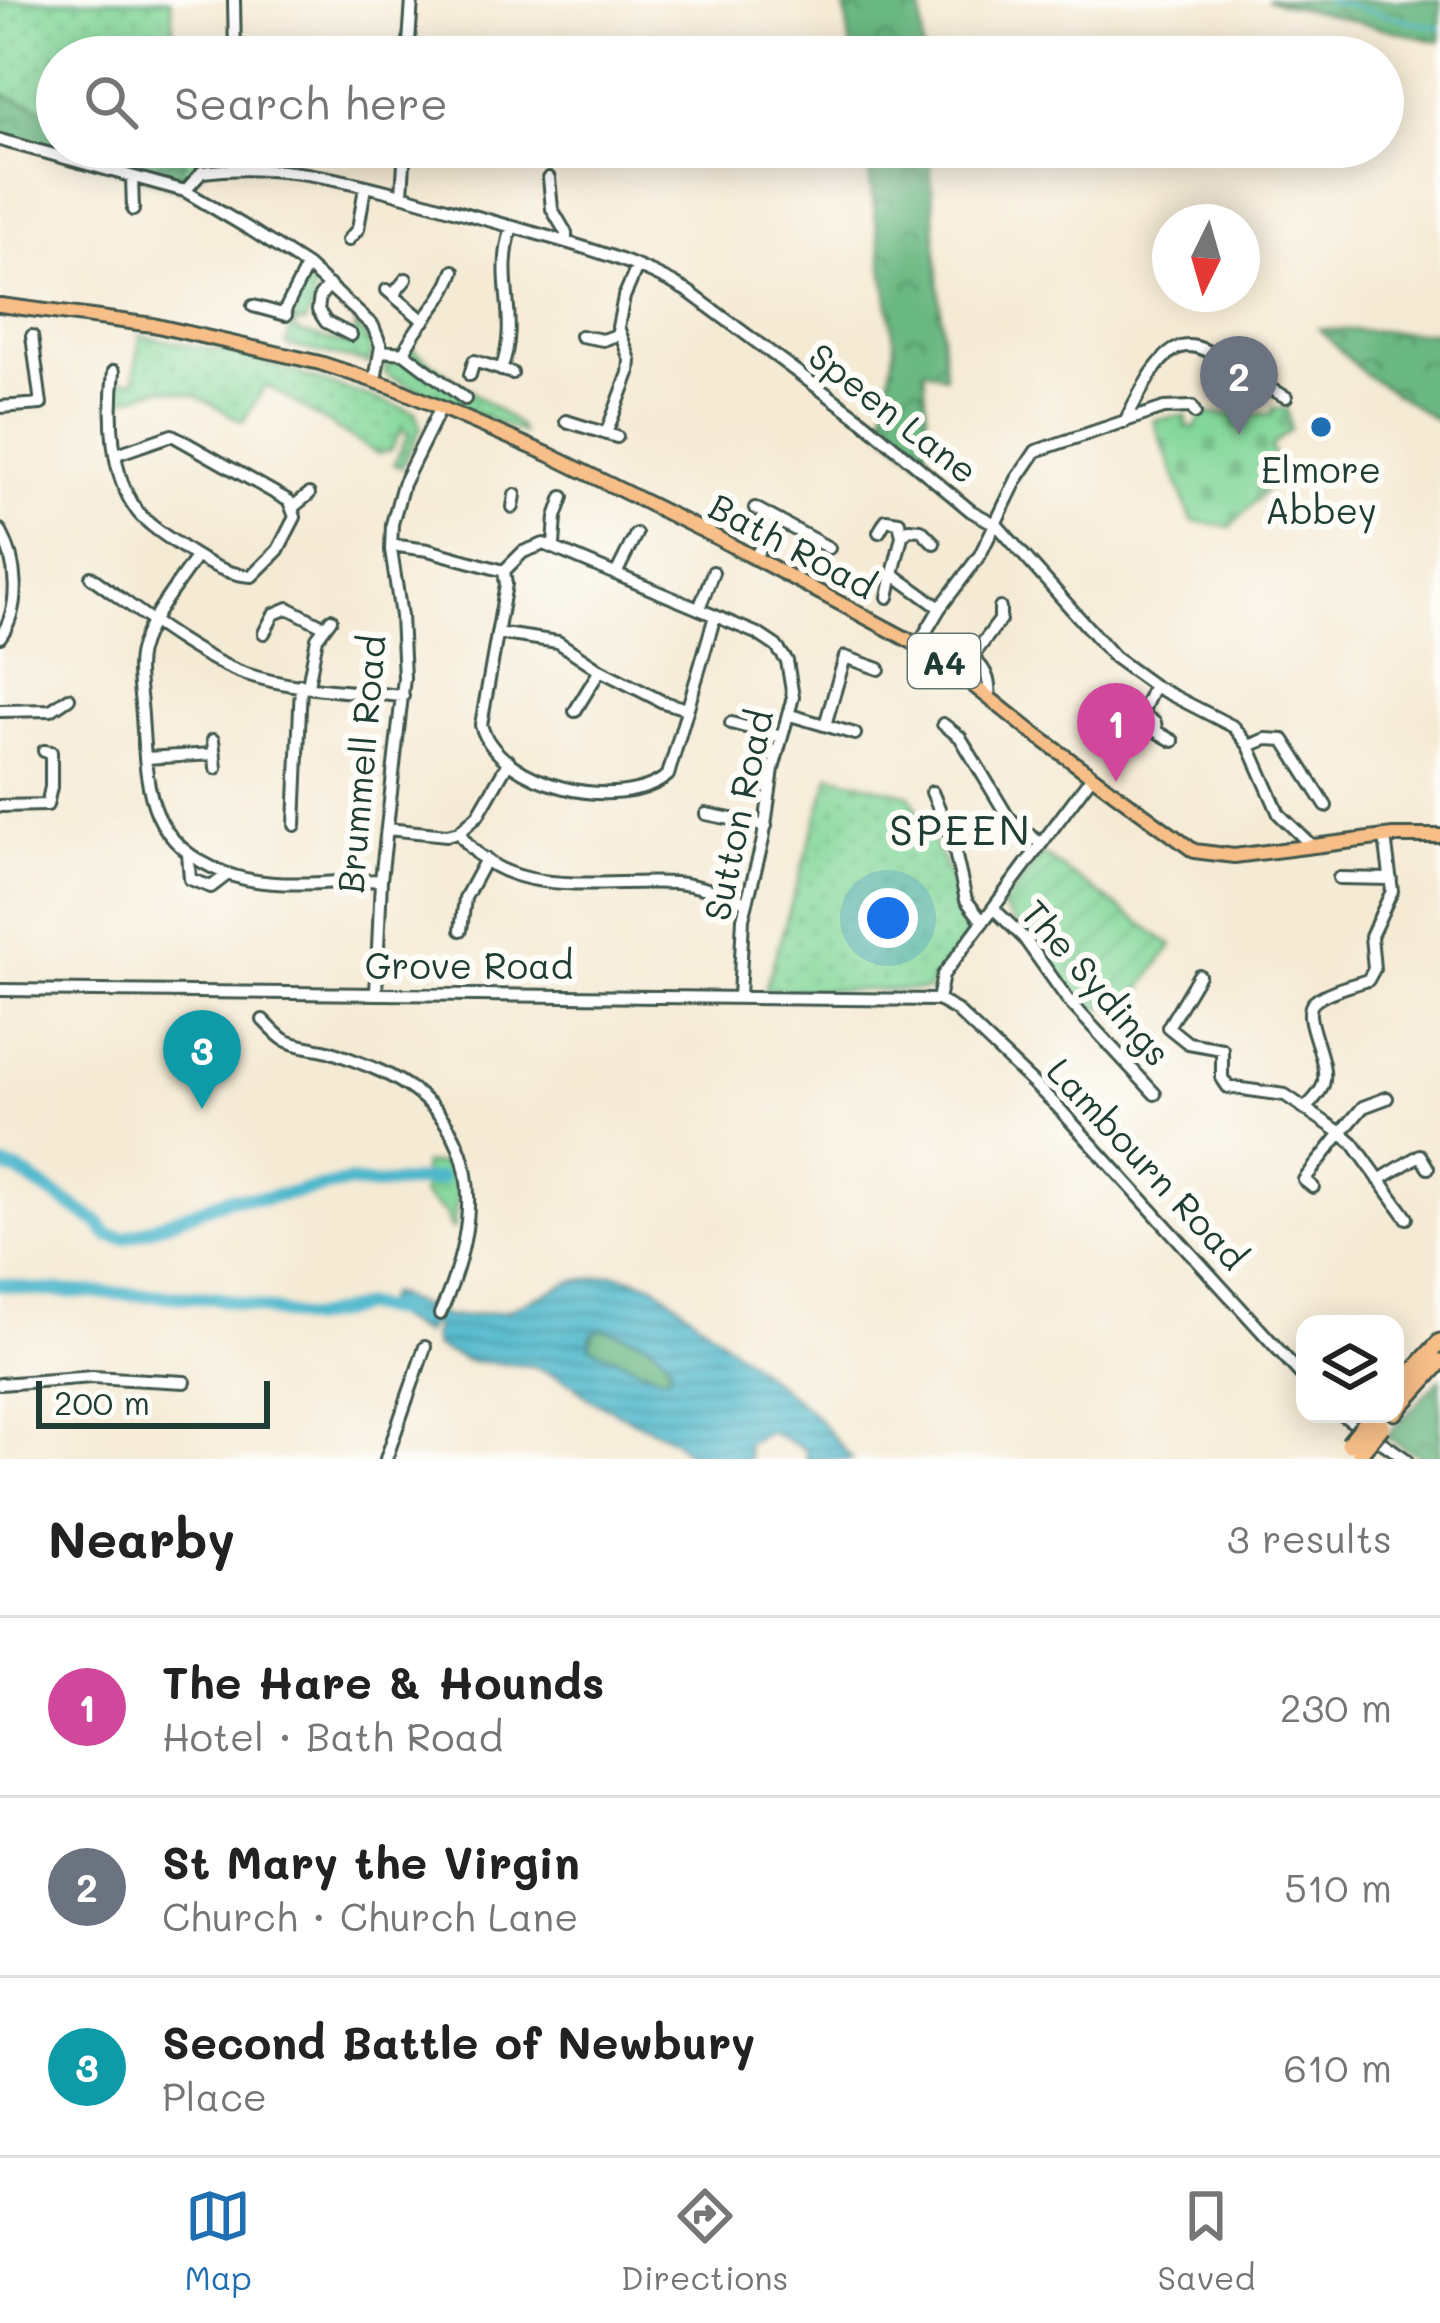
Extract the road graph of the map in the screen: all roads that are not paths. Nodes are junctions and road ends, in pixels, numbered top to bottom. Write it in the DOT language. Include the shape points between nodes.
graph roads {
  1 [pos="234,0"];
  2 [pos="412,0"];
  3 [pos="235,36"];
  4 [pos="409,36"];
  5 [pos="0,140"];
  6 [pos="36,150"];
  7 [pos="100,168"];
  8 [pos="403,168"];
  9 [pos="234,170"];
  10 [pos="132,177"];
  11 [pos="549,178"];
  12 [pos="365,187"];
  13 [pos="185,191"];
  14 [pos="402,194"];
  15 [pos="133,210"];
  16 [pos="512,227"];
  17 [pos="348,240"];
  18 [pos="566,240"];
  19 [pos="307,266"];
  20 [pos="637,268"];
  21 [pos="452,270"];
  22 [pos="406,279"];
  23 [pos="329,285"];
  24 [pos="253,306"];
  25 [pos="0,308"];
  26 [pos="424,321"];
  27 [pos="620,334"];
  28 [pos="351,335"];
  29 [pos="586,340"];
  30 [pos="37,343"];
  31 [pos="381,351"];
  32 [pos="404,353"];
  33 [pos="115,371"];
  34 [pos="470,375"];
  35 [pos="375,380"];
  36 [pos="1286,397"];
  37 [pos="465,399"];
  38 [pos="0,407"];
  39 [pos="441,407"];
  40 [pos="1195,413"];
  41 [pos="573,421"];
  42 [pos="1124,422"];
  43 [pos="117,454"];
  44 [pos="309,494"];
  45 [pos="563,497"];
  46 [pos="293,507"];
  47 [pos="754,508"];
  48 [pos="778,522"];
  49 [pos="997,525"];
  50 [pos="0,530"];
  51 [pos="830,532"];
  52 [pos="879,532"];
  53 [pos="636,534"];
  54 [pos="902,536"];
  55 [pos="934,543"];
  56 [pos="391,545"];
  57 [pos="554,545"];
  58 [pos="196,556"];
  59 [pos="754,557"];
  60 [pos="504,571"];
  61 [pos="616,572"];
  62 [pos="713,572"];
  63 [pos="893,574"];
  64 [pos="91,577"];
  65 [pos="888,597"];
  66 [pos="940,608"];
  67 [pos="1000,608"];
  68 [pos="699,609"];
  69 [pos="715,616"];
  70 [pos="154,621"];
  71 [pos="264,633"];
  72 [pos="497,633"];
  73 [pos="0,637"];
  74 [pos="919,645"];
  75 [pos="933,653"];
  76 [pos="974,656"];
  77 [pos="879,669"];
  78 [pos="600,670"];
  79 [pos="304,684"];
  80 [pos="1154,686"];
  81 [pos="403,696"];
  82 [pos="989,697"];
  83 [pos="69,698"];
  84 [pos="686,710"];
  85 [pos="0,711"];
  86 [pos="575,711"];
  87 [pos="790,715"];
  88 [pos="731,723"];
  89 [pos="943,724"];
  90 [pos="825,725"];
  91 [pos="855,734"];
  92 [pos="782,737"];
  93 [pos="1173,741"];
  94 [pos="1249,746"];
  95 [pos="44,751"];
  96 [pos="214,754"];
  97 [pos="145,758"];
  98 [pos="508,761"];
  99 [pos="1092,776"];
  100 [pos="932,792"];
  101 [pos="0,806"];
  102 [pos="1326,806"];
  103 [pos="715,812"];
  104 [pos="1287,824"];
  105 [pos="295,825"];
  106 [pos="766,826"];
  107 [pos="388,829"];
  108 [pos="459,832"];
  109 [pos="1433,836"];
  110 [pos="1385,837"];
  111 [pos="1041,844"];
  112 [pos="1440,845"];
  113 [pos="1313,847"];
  114 [pos="1286,850"];
  115 [pos="188,854"];
  116 [pos="486,859"];
  117 [pos="228,874"];
  118 [pos="1339,878"];
  119 [pos="1391,879"];
  120 [pos="381,880"];
  121 [pos="746,902"];
  122 [pos="994,909"];
  123 [pos="983,922"];
  124 [pos="466,923"];
  125 [pos="1199,975"];
  126 [pos="0,990"];
  127 [pos="376,994"];
  128 [pos="739,997"];
  129 [pos="938,1000"];
  130 [pos="263,1020"];
  131 [pos="1155,1094"];
  132 [pos="1387,1098"];
  133 [pos="1305,1109"];
  134 [pos="1341,1133"];
  135 [pos="1428,1168"];
  136 [pos="1379,1180"];
  137 [pos="1305,1181"];
  138 [pos="1407,1218"];
  139 [pos="440,1314"];
  140 [pos="1440,1342"];
  141 [pos="425,1347"];
  142 [pos="1440,1362"];
  143 [pos="1296,1368"];
  144 [pos="1404,1381"];
  145 [pos="185,1382"];
  146 [pos="0,1384"];
  147 [pos="1404,1397"];
  148 [pos="1354,1423"];
  149 [pos="1378,1423"];
  150 [pos="1355,1452"];
  151 [pos="386,1459"];
  152 [pos="1337,1459"];
  153 [pos="1406,1459"];
  1 -- 3 [label="street"];
  2 -- 4 [label="street"];
  5 -- 6 [label="street"];
  7 -- 10 [label="street"];
  8 -- 14 [label="street"];
  9 -- 12 [label="street, Speen Lane"];
  9 -- 13 [label="street, Speen Lane" via="202,172"];
  10 -- 13 [label="street"];
  10 -- 15 [label="street"];
  11 -- 18 [label="street"];
  12 -- 14 [label="street, Speen Lane"];
  12 -- 17 [label="street" via="361,235"];
  13 -- 19 [label="street"];
  14 -- 16 [label="street, Speen Lane"];
  16 -- 18 [label="street, Speen Lane"];
  16 -- 34 [label="street" via="503,268 511,336 506,371 474,361"];
  18 -- 20 [label="street, Speen Lane"];
  19 -- 23 [label="street"];
  19 -- 24 [label="street" via="285,314"];
  20 -- 27 [label="street"];
  20 -- 49 [label="street, Speen Lane" via="689,292"];
  21 -- 26 [label="street" via="441,303"];
  22 -- 26 [label="street" via="390,293"];
  23 -- 28 [label="street" via="318,310"];
  23 -- 31 [label="street" via="374,326"];
  25 -- 35 [label="main road, A4" via="192,332"];
  26 -- 32 [label="street"];
  27 -- 29 [label="street"];
  27 -- 41 [label="street" via="630,359 612,436"];
  30 -- 38 [label="street" via="41,409"];
  31 -- 32 [label="street"];
  31 -- 35 [label="street"];
  32 -- 37 [label="street"];
  33 -- 43 [label="street"];
  35 -- 39 [label="main road, A4"];
  36 -- 42 [label="street" via="1207,347 1189,346 1158,362"];
  39 -- 56 [label="street, Brummell Road" via="403,484"];
  39 -- 59 [label="main road, Bath Road / A4"];
  40 -- 42 [label="street" via="1183,406"];
  42 -- 49 [label="street" via="1036,451"];
  43 -- 46 [label="street" via="172,435"];
  43 -- 58 [label="street" via="137,510"];
  44 -- 46 [label="street"];
  45 -- 57 [label="street"];
  46 -- 58 [label="street" via="278,550 252,576"];
  47 -- 48 [label="street"];
  48 -- 51 [label="street" via="827,546"];
  48 -- 59 [label="street"];
  49 -- 66 [label="street"];
  49 -- 80 [label="street, Speen Lane" via="1114,657"];
  50 -- 73 [label="street" via="10,550 14,608"];
  52 -- 54 [label="street" via="892,520"];
  53 -- 61 [label="street"];
  54 -- 55 [label="street" via="921,530"];
  54 -- 63 [label="street"];
  56 -- 60 [label="street"];
  56 -- 81 [label="street, Brummell Road"];
  57 -- 60 [label="street" via="528,549"];
  57 -- 61 [label="street"];
  58 -- 70 [label="street"];
  59 -- 74 [label="main road, Bath Road / A4"];
  60 -- 72 [label="street"];
  61 -- 68 [label="street"];
  62 -- 68 [label="street"];
  63 -- 65 [label="street"];
  63 -- 66 [label="street"];
  64 -- 70 [label="street"];
  66 -- 74 [label="street"];
  67 -- 76 [label="street"];
  68 -- 69 [label="street"];
  69 -- 84 [label="street"];
  69 -- 87 [label="street, Sutton Road" via="782,652 793,679"];
  70 -- 79 [label="street" via="237,671"];
  70 -- 97 [label="street" via="138,657"];
  71 -- 79 [label="street" via="288,608 328,623"];
  72 -- 78 [label="street" via="559,642"];
  72 -- 98 [label="street" via="481,725"];
  74 -- 75 [label="main road, Bath Road / A4"];
  75 -- 76 [label="street" via="958,647"];
  75 -- 82 [label="main road, Bath Road / A4"];
  76 -- 82 [label="street"];
  77 -- 90 [label="street" via="845,657"];
  78 -- 84 [label="street"];
  78 -- 86 [label="street"];
  79 -- 81 [label="street"];
  79 -- 105 [label="street"];
  80 -- 93 [label="street" via="1142,713"];
  80 -- 94 [label="street, Speen Lane" via="1221,718"];
  81 -- 107 [label="street, Brummell Road"];
  82 -- 99 [label="main road, Bath Road / A4"];
  83 -- 85 [label="street" via="51,710"];
  84 -- 98 [label="street" via="668,775 640,791 543,784"];
  87 -- 90 [label="street"];
  87 -- 92 [label="street, Sutton Road"];
  88 -- 92 [label="street"];
  89 -- 111 [label="street" via="962,733 998,804"];
  90 -- 91 [label="street"];
  92 -- 106 [label="street, Sutton Road"];
  94 -- 102 [label="street" via="1285,737"];
  94 -- 104 [label="street, Speen Lane"];
  95 -- 101 [label="street" via="51,752 49,808"];
  96 -- 97 [label="street"];
  97 -- 115 [label="street" via="156,818"];
  98 -- 108 [label="street"];
  99 -- 111 [label="street"];
  99 -- 114 [label="main road, Bath Road / A4" via="1195,851"];
  100 -- 123 [label="street" via="966,899"];
  103 -- 106 [label="street"];
  104 -- 113 [label="street, Speen Lane"];
  104 -- 114 [label="street, Speen Lane"];
  106 -- 121 [label="street, Sutton Road"];
  107 -- 108 [label="street"];
  107 -- 120 [label="street, Brummell Road"];
  108 -- 116 [label="street"];
  109 -- 110 [label="main road, Bath Road / A4"];
  109 -- 112 [label="main road, Bath Road / A4"];
  110 -- 113 [label="main road, Bath Road / A4"];
  110 -- 119 [label="street"];
  111 -- 122 [label="street"];
  113 -- 114 [label="main road, Bath Road / A4"];
  115 -- 117 [label="street"];
  115 -- 117 [label="street" via="198,885 211,887"];
  116 -- 121 [label="street" via="540,883 666,878"];
  116 -- 124 [label="street" via="465,898"];
  117 -- 120 [label="street"];
  118 -- 119 [label="street"];
  119 -- 133 [label="street" via="1371,936 1368,980 1310,1008 1324,1080"];
  120 -- 127 [label="street, Brummell Road"];
  121 -- 128 [label="street, Sutton Road"];
  122 -- 123 [label="street"];
  122 -- 131 [label="street, The Sydings"];
  123 -- 129 [label="street" via="943,975"];
  125 -- 133 [label="street" via="1169,1022 1172,1033 1222,1049 1228,1087 1286,1095"];
  126 -- 127 [label="street, Grove Road"];
  127 -- 128 [label="street, Grove Road"];
  128 -- 129 [label="street, Grove Road"];
  129 -- 143 [label="street, Lambourn Road" via="1056,1106"];
  130 -- 139 [label="street" via="283,1039 379,1070 452,1127 464,1156 469,1212 457,1277"];
  132 -- 134 [label="street" via="1360,1101"];
  133 -- 134 [label="street"];
  134 -- 136 [label="street"];
  134 -- 137 [label="street"];
  135 -- 136 [label="street" via="1418,1151"];
  136 -- 138 [label="street"];
  140 -- 144 [label="highway"];
  141 -- 151 [label="street"];
  142 -- 147 [label="highway"];
  145 -- 146 [label="street" via="92,1377"];
  148 -- 153 [label="street"];
  149 -- 150 [label="highway, bridge"];
  150 -- 152 [label="highway"];
}
